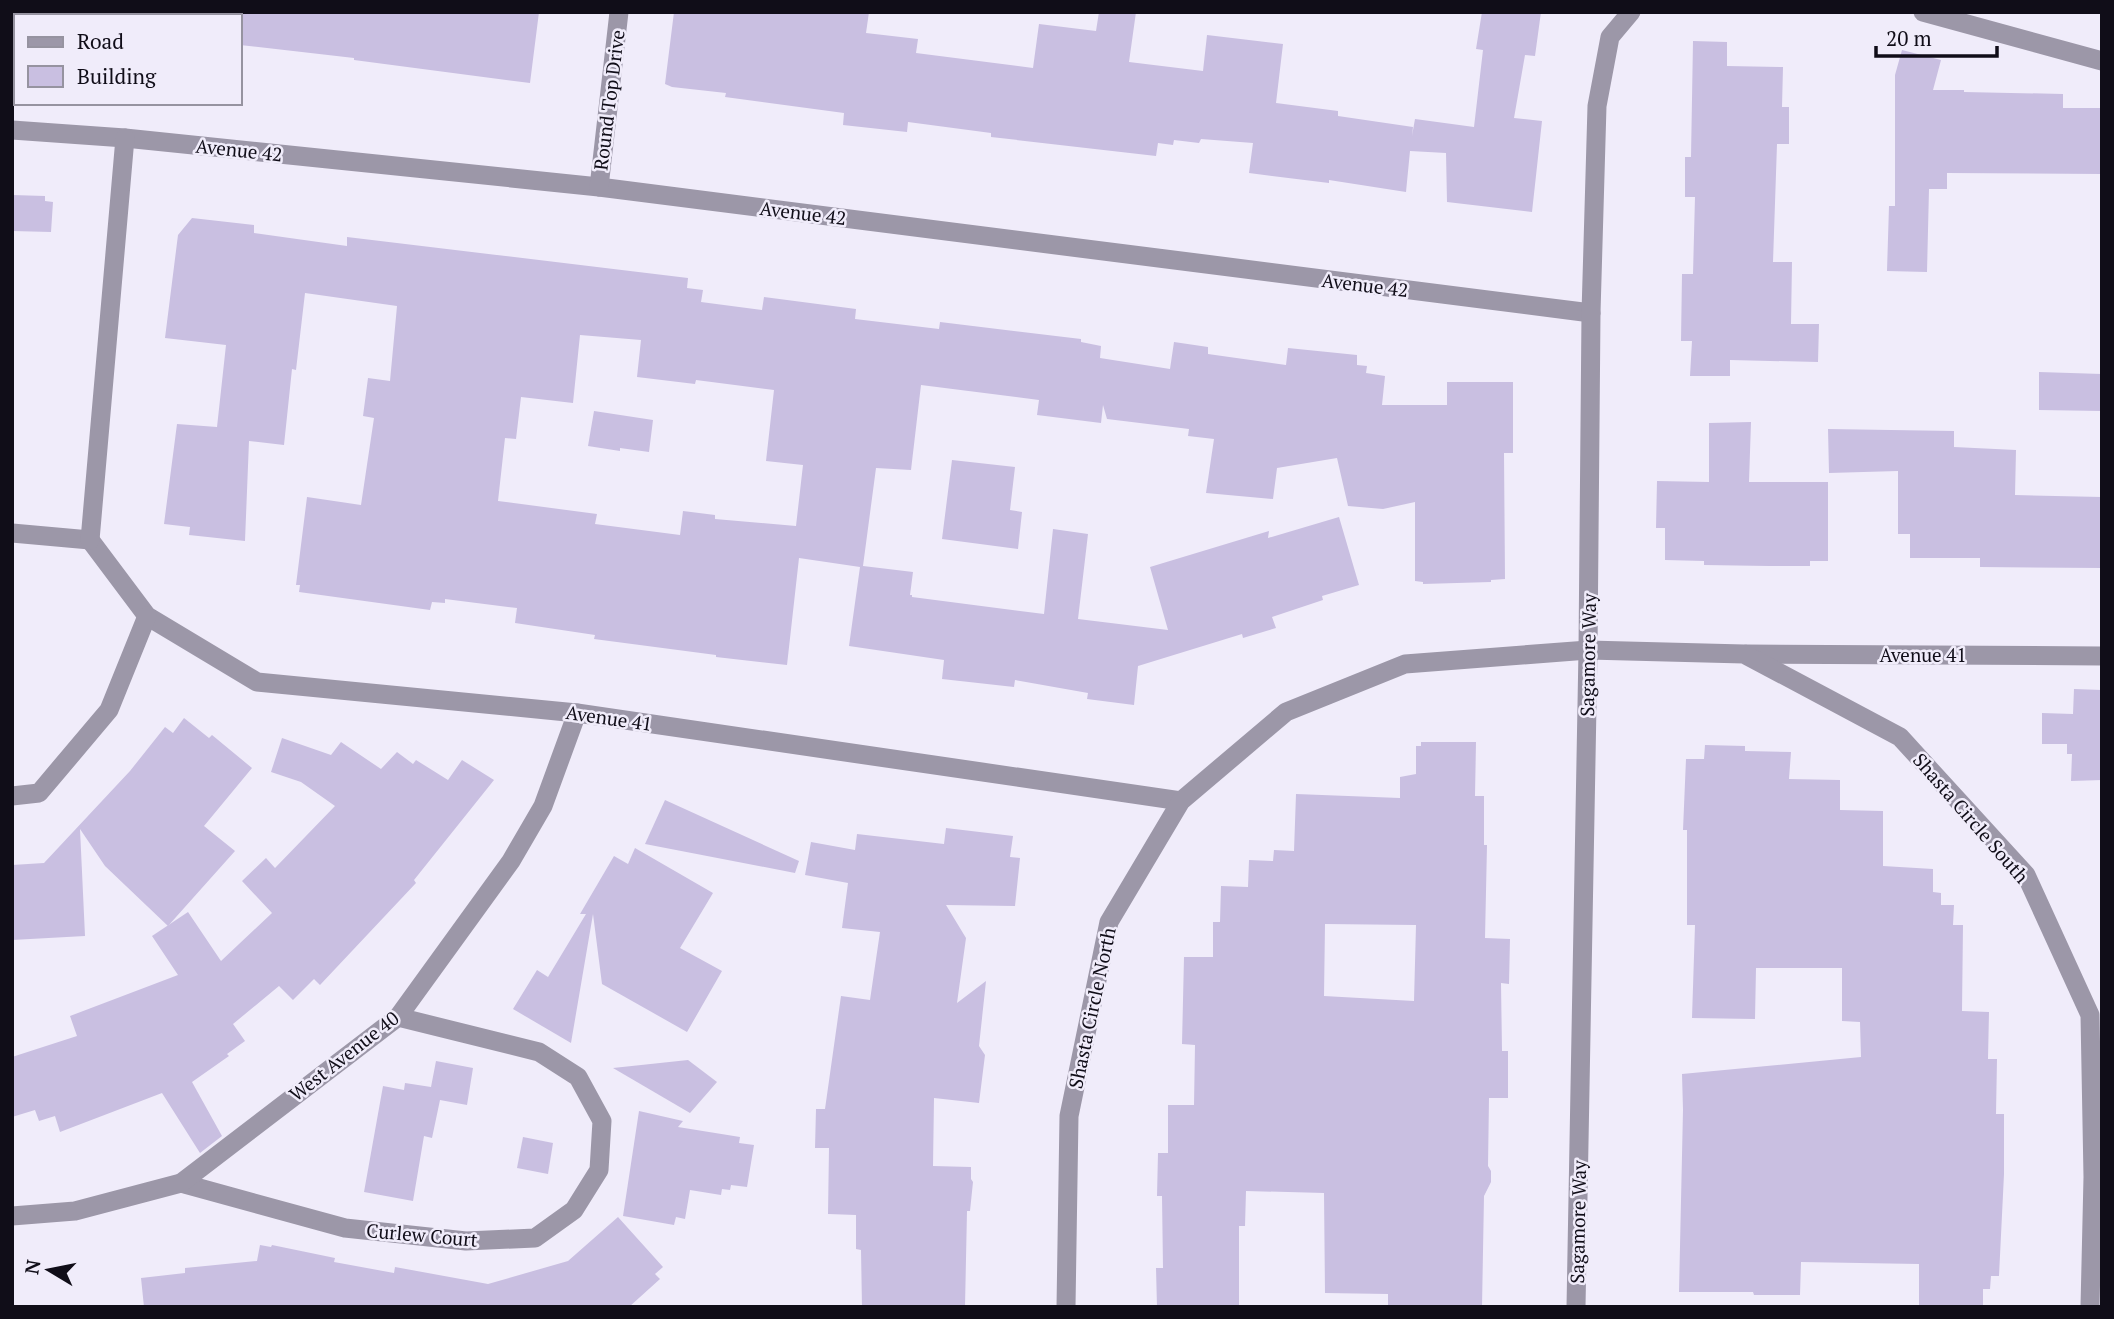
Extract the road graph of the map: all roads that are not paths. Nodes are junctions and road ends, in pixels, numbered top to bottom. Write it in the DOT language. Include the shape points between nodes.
graph roads {
  1 [pos="619,12"];
  2 [pos="1631,12"];
  3 [pos="1923,12"];
  4 [pos="2102,61"];
  5 [pos="12,130"];
  6 [pos="125,138"];
  7 [pos="599,187"];
  8 [pos="1591,313"];
  9 [pos="12,534"];
  10 [pos="90,540"];
  11 [pos="147,616"];
  12 [pos="1588,650"];
  13 [pos="1744,654"];
  14 [pos="2102,656"];
  15 [pos="577,713"];
  16 [pos="12,796"];
  17 [pos="1181,801"];
  18 [pos="398,1017"];
  19 [pos="2097,1177"];
  20 [pos="181,1183"];
  21 [pos="12,1216"];
  22 [pos="1066,1307"];
  23 [pos="1576,1307"];
  24 [pos="2090,1307"];
  1 -- 7 [label="street, Round Top Drive"];
  2 -- 8 [label="street, Sagamore Way" via="1610,37 1597,106"];
  3 -- 4 [label="street"];
  5 -- 6 [label="street, Avenue 42"];
  6 -- 7 [label="street, Avenue 42"];
  6 -- 10 [label="street"];
  7 -- 8 [label="street, Avenue 42"];
  8 -- 12 [label="street, Sagamore Way"];
  9 -- 10 [label="street"];
  10 -- 11 [label="street, Avenue 41"];
  11 -- 15 [label="street, Avenue 41" via="257,682"];
  11 -- 16 [label="street" via="109,710 40,793"];
  12 -- 13 [label="street, Shasta Circle South"];
  12 -- 17 [label="street, Shasta Circle North" via="1405,664 1286,712"];
  12 -- 23 [label="street, Sagamore Way"];
  13 -- 14 [label="street, Avenue 41"];
  13 -- 19 [label="street, Shasta Circle South" via="1899,737 2026,875 2090,1015"];
  15 -- 17 [label="street, Avenue 41"];
  15 -- 18 [label="street, West Avenue 40" via="536,817 510,861"];
  17 -- 22 [label="street, Shasta Circle North" via="1109,922 1069,1116"];
  18 -- 20 [label="street, West Avenue 40"];
  18 -- 20 [label="street, Curlew Court" via="539,1052 578,1077 602,1121 599,1170 574,1210 535,1238 466,1241 345,1228"];
  19 -- 24 [label="street, Shasta Circle South"];
  20 -- 21 [label="street, West Avenue 40" via="75,1211"];
}
